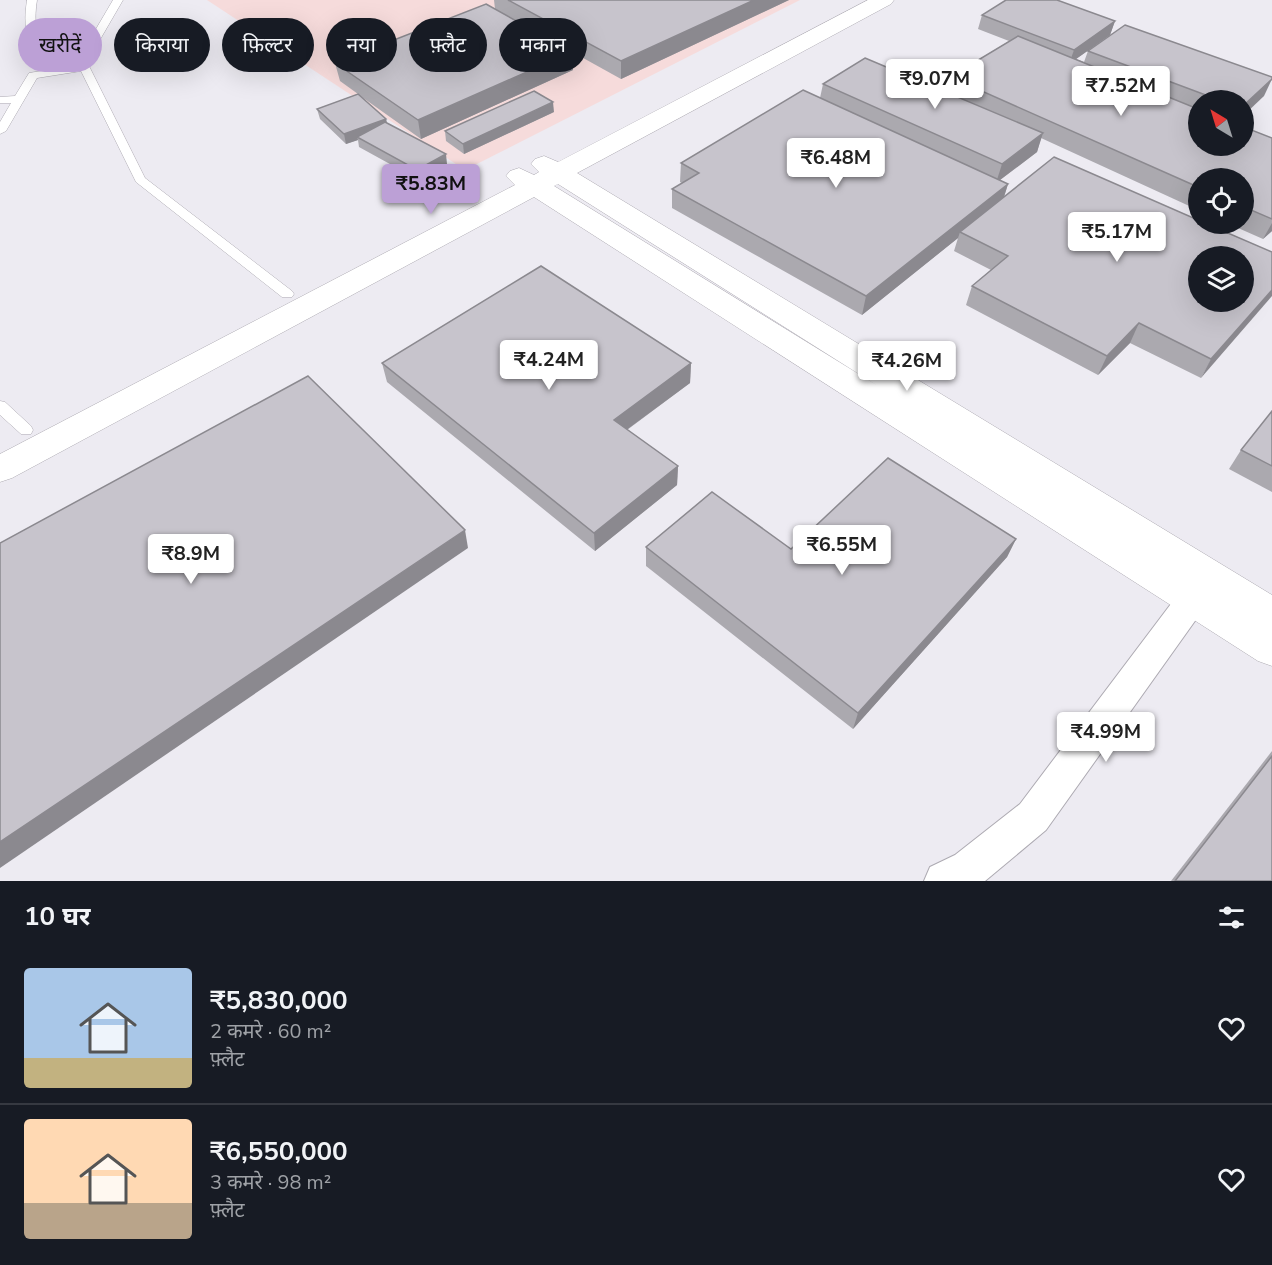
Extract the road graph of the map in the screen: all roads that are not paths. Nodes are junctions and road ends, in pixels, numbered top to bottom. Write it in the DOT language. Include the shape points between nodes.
graph roads {
  1 [pos="32,0"];
  2 [pos="118,0"];
  3 [pos="851,0"];
  4 [pos="884,0"];
  5 [pos="29,18"];
  6 [pos="102,29"];
  7 [pos="47,72"];
  8 [pos="87,72"];
  9 [pos="20,99"];
  10 [pos="0,100"];
  11 [pos="0,131"];
  12 [pos="537,174"];
  13 [pos="287,294"];
  14 [pos="0,406"];
  15 [pos="26,430"];
  16 [pos="0,444"];
  17 [pos="0,470"];
  18 [pos="1201,587"];
  19 [pos="1272,615"];
  20 [pos="1272,649"];
  21 [pos="944,881"];
  1 -- 5 [label="lane"];
  2 -- 6 [label="lane"];
  3 -- 12 [label="street"];
  4 -- 12 [label="street"];
  7 -- 9 [label="lane" via="33,75"];
  8 -- 13 [label="lane" via="140,180"];
  9 -- 10 [label="lane"];
  9 -- 11 [label="lane"];
  12 -- 13 [label="street"];
  12 -- 17 [label="street"];
  12 -- 18 [label="street"];
  13 -- 15 [label="street"];
  14 -- 15 [label="lane"];
  15 -- 16 [label="street"];
  18 -- 19 [label="street"];
  18 -- 20 [label="street"];
  18 -- 21 [label="street" via="1033,817 969,869"];
}
